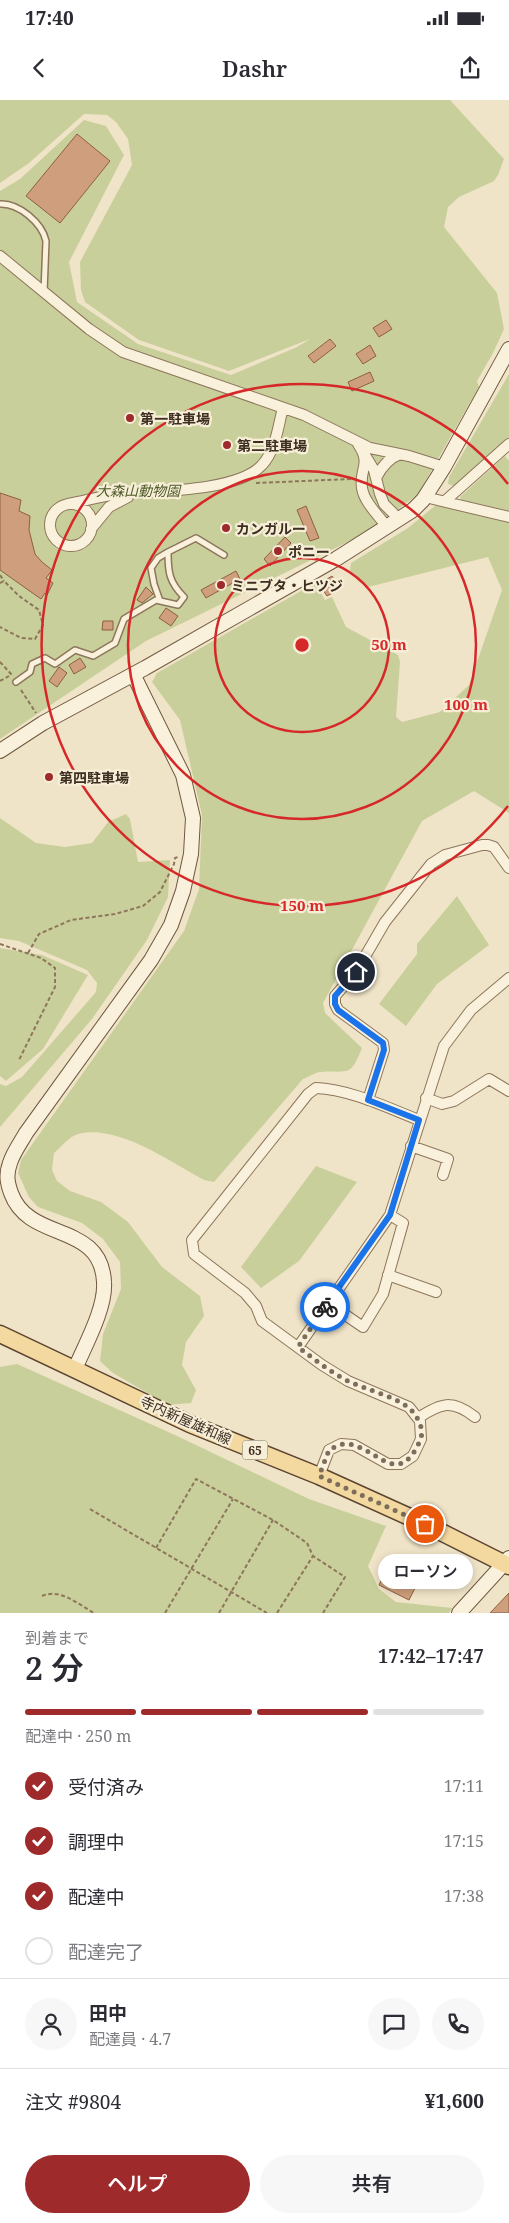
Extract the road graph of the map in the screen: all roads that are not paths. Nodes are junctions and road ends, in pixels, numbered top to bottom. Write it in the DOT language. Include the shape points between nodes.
graph roads {
  1 [pos="0,204"];
  2 [pos="1,260"];
  3 [pos="44,293"];
  4 [pos="509,349"];
  5 [pos="283,408"];
  6 [pos="358,444"];
  7 [pos="509,444"];
  8 [pos="400,454"];
  9 [pos="365,455"];
  10 [pos="444,467"];
  11 [pos="376,478"];
  12 [pos="136,493"];
  13 [pos="426,497"];
  14 [pos="445,502"];
  15 [pos="68,504"];
  16 [pos="509,518"];
  17 [pos="400,520"];
  18 [pos="387,527"];
  19 [pos="91,529"];
  20 [pos="168,552"];
  21 [pos="224,555"];
  22 [pos="160,601"];
  23 [pos="133,674"];
  24 [pos="16,682"];
  25 [pos="0,751"];
  26 [pos="509,868"];
  27 [pos="509,978"];
  28 [pos="509,1091"];
  29 [pos="426,1098"];
  30 [pos="368,1100"];
  31 [pos="419,1120"];
  32 [pos="411,1146"];
  33 [pos="443,1175"];
  34 [pos="390,1215"];
  35 [pos="388,1276"];
  36 [pos="436,1292"];
  37 [pos="328,1303"];
  38 [pos="0,1334"];
  39 [pos="298,1347"];
  40 [pos="75,1369"];
  41 [pos="475,1417"];
  42 [pos="418,1418"];
  43 [pos="319,1476"];
  44 [pos="507,1562"];
  45 [pos="459,1613"];
  1 -- 3 [label="lane" via="27,214 44,233"];
  2 -- 3 [label="street"];
  3 -- 5 [label="street" via="123,352"];
  4 -- 10 [label="street"];
  5 -- 6 [label="street" via="318,421"];
  5 -- 12 [label="street" via="268,458 248,476 224,484"];
  6 -- 8 [label="street"];
  6 -- 9 [label="street"];
  7 -- 14 [label="street"];
  8 -- 10 [label="street"];
  8 -- 11 [label="street" via="380,470"];
  9 -- 11 [label="street"];
  9 -- 18 [label="street" via="362,491"];
  10 -- 13 [label="street"];
  11 -- 17 [label="street" via="384,504"];
  12 -- 15 [label="street"];
  12 -- 19 [label="street" via="109,507"];
  13 -- 14 [label="street"];
  13 -- 17 [label="street"];
  14 -- 16 [label="street"];
  15 -- 19 [label="street" via="87,511"];
  15 -- 19 [label="street" via="56,509 50,521 57,540 62,544 77,545 88,537"];
  17 -- 18 [label="street"];
  18 -- 23 [label="street"];
  20 -- 21 [label="lane" via="196,538"];
  20 -- 22 [label="lane" via="151,568"];
  20 -- 22 [label="lane" via="172,586 184,597 178,605"];
  22 -- 24 [label="lane" via="156,600 124,619 115,643 93,656 75,650 55,664 46,658 32,664 30,672"];
  23 -- 25 [label="street" via="43,723"];
  23 -- 40 [label="street" via="183,775 193,818 191,854 183,891 171,925 155,953 26,1133 10,1162 6,1180 20,1211 35,1222 78,1239 101,1264 102,1301"];
  26 -- 30 [label="street" via="494,847 488,845 445,856 430,864 386,922 356,972 335,996 338,1010 383,1043 384,1050"];
  27 -- 29 [label="street" via="470,1010 444,1046"];
  28 -- 29 [label="street" via="489,1079 454,1101 442,1104"];
  29 -- 31 [label="street"];
  30 -- 31 [label="street"];
  30 -- 39 [label="street" via="325,1088 316,1088 308,1094 192,1240 194,1254 245,1293 256,1306 262,1321"];
  31 -- 32 [label="street"];
  32 -- 33 [label="street" via="448,1159"];
  32 -- 34 [label="street"];
  34 -- 35 [label="street" via="403,1223"];
  34 -- 37 [label="street"];
  35 -- 36 [label="street"];
  35 -- 37 [label="street" via="383,1294 363,1327"];
  37 -- 39 [label="street"];
  38 -- 40 [label="main road, 寺内新屋雄和線 / 65"];
  39 -- 42 [label="street" via="348,1381 409,1407"];
  40 -- 43 [label="main road, 寺内新屋雄和線 / 65" via="190,1424"];
  41 -- 42 [label="street" via="450,1404 434,1408"];
  42 -- 43 [label="street" via="421,1439 413,1456 401,1464 388,1464 354,1445 341,1444 329,1450"];
  43 -- 44 [label="main road, 寺内新屋雄和線 / 65"];
  44 -- 45 [label="street"];
}
